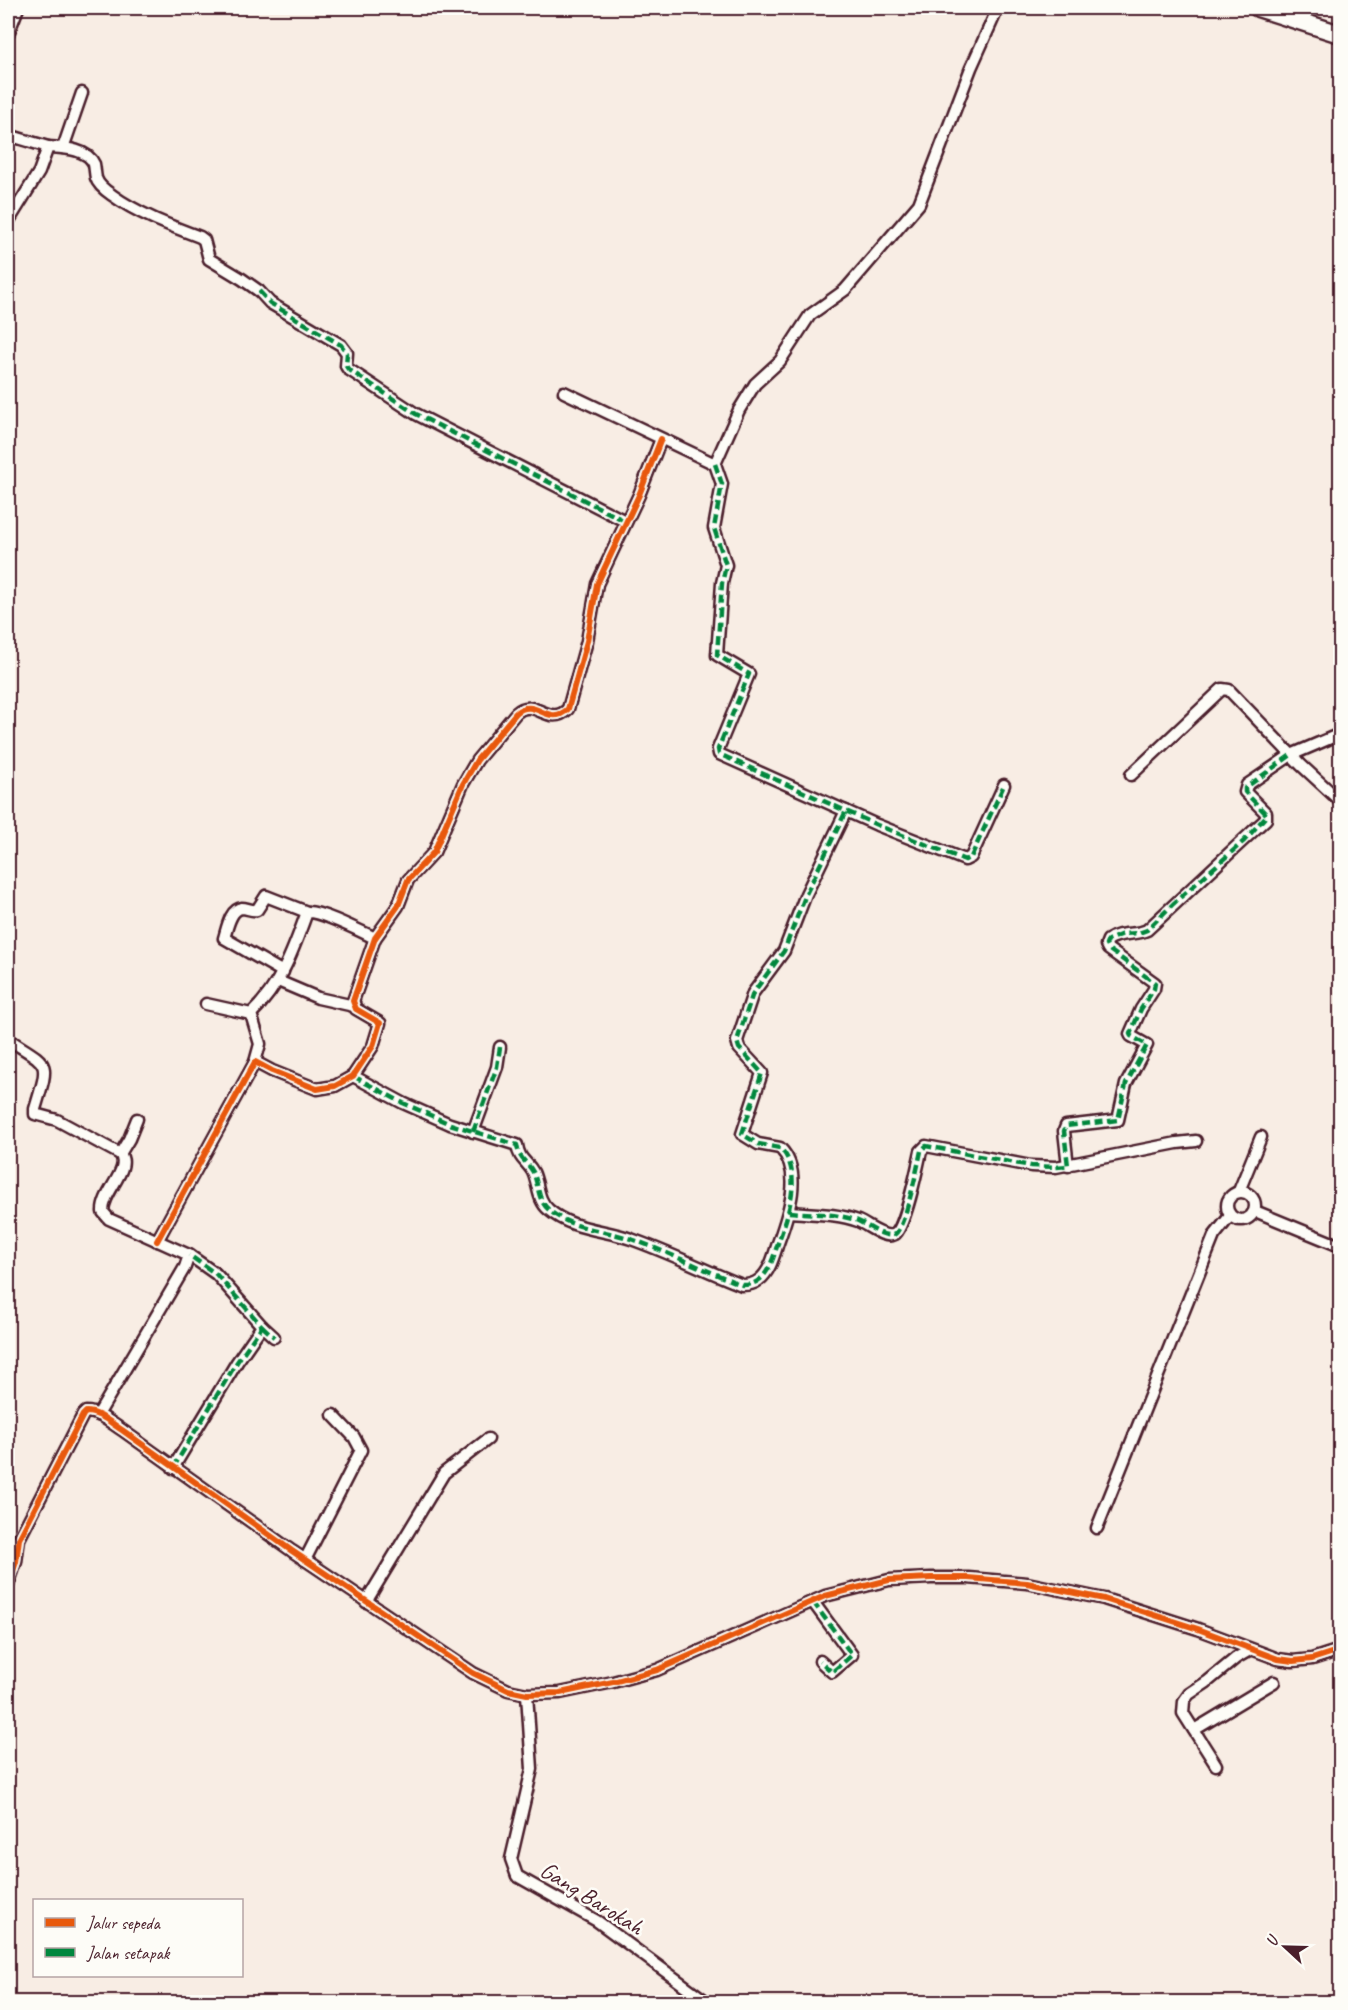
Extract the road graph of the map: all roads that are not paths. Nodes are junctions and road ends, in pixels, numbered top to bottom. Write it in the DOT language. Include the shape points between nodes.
graph roads {
  1 [pos="18,8"];
  2 [pos="998,8"];
  3 [pos="1258,8"];
  4 [pos="8,34"];
  5 [pos="1341,34"];
  6 [pos="82,93"];
  7 [pos="8,135"];
  8 [pos="48,147"];
  9 [pos="63,147"];
  10 [pos="8,222"];
  11 [pos="564,392"];
  12 [pos="661,439"];
  13 [pos="715,464"];
  14 [pos="625,522"];
  15 [pos="1341,734"];
  16 [pos="1291,755"];
  17 [pos="1131,775"];
  18 [pos="1004,785"];
  19 [pos="1341,801"];
  20 [pos="846,811"];
  21 [pos="307,912"];
  22 [pos="375,938"];
  23 [pos="280,976"];
  24 [pos="206,1004"];
  25 [pos="354,1006"];
  26 [pos="251,1014"];
  27 [pos="8,1039"];
  28 [pos="500,1047"];
  29 [pos="255,1062"];
  30 [pos="353,1076"];
  31 [pos="137,1119"];
  32 [pos="473,1132"];
  33 [pos="1261,1137"];
  34 [pos="1196,1141"];
  35 [pos="120,1154"];
  36 [pos="1068,1166"];
  37 [pos="1239,1191"];
  38 [pos="1255,1211"];
  39 [pos="789,1212"];
  40 [pos="1230,1216"];
  41 [pos="157,1240"];
  42 [pos="1341,1246"];
  43 [pos="189,1255"];
  44 [pos="262,1326"];
  45 [pos="274,1338"];
  46 [pos="98,1415"];
  47 [pos="333,1415"];
  48 [pos="488,1439"];
  49 [pos="173,1468"];
  50 [pos="1097,1528"];
  51 [pos="305,1560"];
  52 [pos="8,1586"];
  53 [pos="366,1602"];
  54 [pos="813,1602"];
  55 [pos="1250,1650"];
  56 [pos="1341,1650"];
  57 [pos="820,1661"];
  58 [pos="1274,1682"];
  59 [pos="527,1694"];
  60 [pos="1194,1730"];
  61 [pos="1216,1765"];
  62 [pos="707,2002"];
  1 -- 4 [label="street"];
  2 -- 13 [label="street" via="919,204 845,290 810,315 780,361 755,384"];
  3 -- 5 [label="street"];
  6 -- 9 [label="street"];
  7 -- 8 [label="street"];
  8 -- 9 [label="street"];
  8 -- 10 [label="street" via="39,172"];
  9 -- 14 [label="street" via="88,156 96,179 111,195 200,237 209,259 259,291 270,303 341,345 347,353 348,369 389,397"];
  11 -- 12 [label="street"];
  12 -- 13 [label="street"];
  12 -- 14 [label="street"];
  13 -- 20 [label="street" via="722,484 714,528 726,565 717,655 750,674 719,754"];
  14 -- 22 [label="street" via="597,584 587,641 568,709 555,716 528,706 516,713 477,760 434,852 408,880 398,906"];
  15 -- 16 [label="street"];
  16 -- 17 [label="street" via="1229,690 1222,689"];
  16 -- 19 [label="street"];
  16 -- 36 [label="street" via="1245,788 1267,815 1244,841 1147,930 1123,933 1108,940 1108,949 1155,983 1130,1034 1147,1045 1126,1084 1118,1120 1066,1126"];
  18 -- 20 [label="street" via="967,860"];
  20 -- 39 [label="street" via="784,951 753,993 737,1041 762,1073 742,1134 784,1152 792,1175"];
  21 -- 22 [label="street"];
  21 -- 23 [label="street"];
  21 -- 23 [label="street" via="266,896 257,910 243,908 233,914 224,938"];
  22 -- 25 [label="street" via="352,1001"];
  23 -- 25 [label="street" via="318,998"];
  23 -- 26 [label="street" via="271,993"];
  24 -- 26 [label="street"];
  25 -- 30 [label="street" via="380,1023 373,1046"];
  26 -- 29 [label="street" via="260,1044"];
  27 -- 35 [label="street" via="45,1067 35,1114 57,1120"];
  28 -- 32 [label="street" via="497,1067"];
  29 -- 30 [label="street" via="317,1089 335,1086"];
  29 -- 41 [label="street"];
  30 -- 32 [label="street" via="403,1104"];
  31 -- 35 [label="street"];
  32 -- 39 [label="street" via="517,1145 518,1154 533,1172 542,1202 562,1219 628,1238 742,1285 762,1279"];
  33 -- 37 [label="street"];
  34 -- 36 [label="street"];
  35 -- 41 [label="street" via="124,1162 102,1204 103,1212 108,1219"];
  36 -- 39 [label="street" via="1031,1166 926,1146 921,1151 899,1232 892,1236 855,1220"];
  37 -- 38 [label="street" via="1248,1193 1255,1201"];
  37 -- 40 [label="street" via="1230,1197 1226,1207"];
  38 -- 40 [label="street" via="1249,1219 1239,1221"];
  38 -- 42 [label="street"];
  40 -- 50 [label="street" via="1214,1236"];
  41 -- 43 [label="street"];
  43 -- 44 [label="street" via="216,1274"];
  43 -- 46 [label="street"];
  44 -- 45 [label="street"];
  44 -- 49 [label="street"];
  46 -- 49 [label="street"];
  46 -- 52 [label="street" via="83,1415 19,1539"];
  47 -- 51 [label="street" via="354,1437 360,1450"];
  48 -- 53 [label="street" via="444,1473"];
  49 -- 51 [label="street"];
  51 -- 53 [label="street"];
  53 -- 59 [label="street" via="481,1678"];
  54 -- 55 [label="street" via="889,1580 968,1578 1027,1583 1104,1599"];
  54 -- 57 [label="street" via="852,1655 832,1672"];
  54 -- 59 [label="street" via="657,1670 560,1693"];
  55 -- 56 [label="street" via="1293,1661"];
  55 -- 60 [label="street" via="1184,1701 1183,1713"];
  58 -- 60 [label="street"];
  59 -- 62 [label="street, Gang Barokah" via="532,1769 511,1859 517,1876 597,1921"];
  60 -- 61 [label="street"];
}
